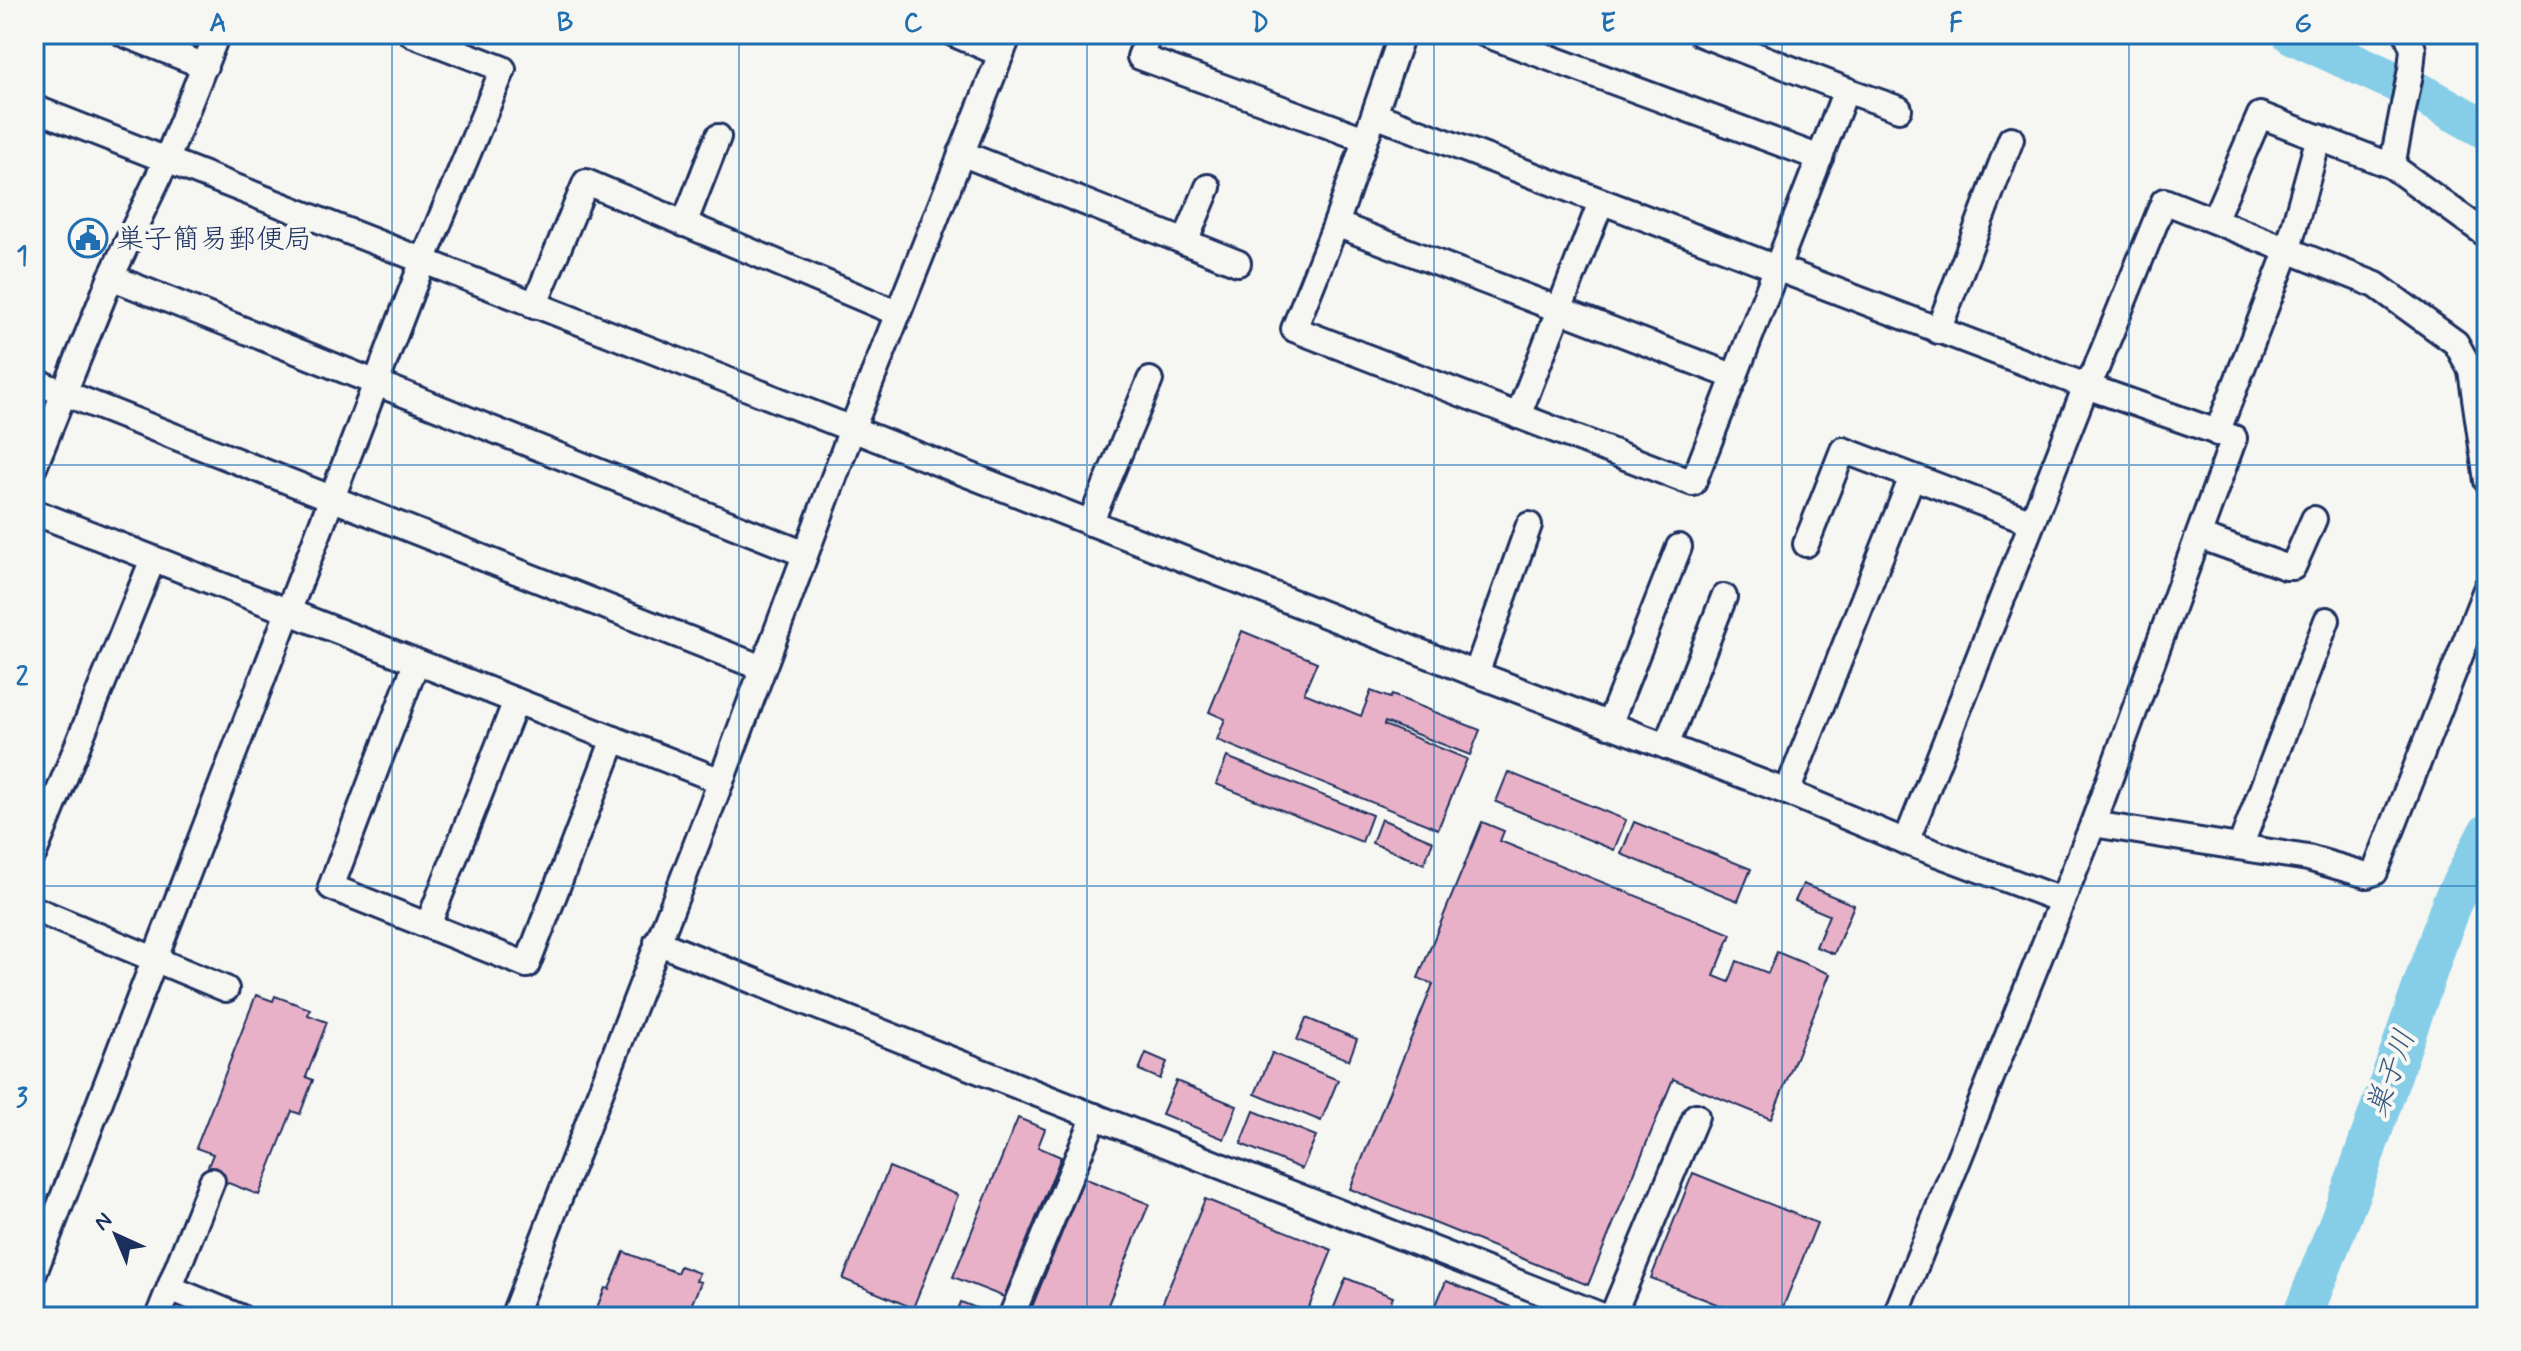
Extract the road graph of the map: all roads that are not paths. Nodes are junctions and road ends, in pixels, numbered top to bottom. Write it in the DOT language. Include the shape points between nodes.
graph roads {
  1 [pos="124,34"];
  2 [pos="217,34"];
  3 [pos="412,34"];
  4 [pos="954,34"];
  5 [pos="1149,34"];
  6 [pos="1402,34"];
  7 [pos="1485,34"];
  8 [pos="1701,34"];
  9 [pos="2407,34"];
  10 [pos="1005,44"];
  11 [pos="205,66"];
  12 [pos="1846,90"];
  13 [pos="1899,109"];
  14 [pos="35,111"];
  15 [pos="1375,115"];
  16 [pos="718,137"];
  17 [pos="2319,137"];
  18 [pos="1365,139"];
  19 [pos="2011,139"];
  20 [pos="961,153"];
  21 [pos="1820,158"];
  22 [pos="167,159"];
  23 [pos="2392,166"];
  24 [pos="1208,187"];
  25 [pos="1601,202"];
  26 [pos="2214,220"];
  27 [pos="684,224"];
  28 [pos="1336,224"];
  29 [pos="2487,235"];
  30 [pos="1185,242"];
  31 [pos="2288,249"];
  32 [pos="423,261"];
  33 [pos="1238,263"];
  34 [pos="1776,270"];
  35 [pos="111,277"];
  36 [pos="534,306"];
  37 [pos="1559,309"];
  38 [pos="897,313"];
  39 [pos="1938,331"];
  40 [pos="1735,377"];
  41 [pos="1150,380"];
  42 [pos="34,381"];
  43 [pos="377,383"];
  44 [pos="2086,386"];
  45 [pos="63,393"];
  46 [pos="1518,416"];
  47 [pos="852,429"];
  48 [pos="2217,433"];
  49 [pos="34,467"];
  50 [pos="1912,477"];
  51 [pos="2487,481"];
  52 [pos="332,499"];
  53 [pos="34,512"];
  54 [pos="2314,519"];
  55 [pos="2032,522"];
  56 [pos="1090,523"];
  57 [pos="1529,525"];
  58 [pos="2199,536"];
  59 [pos="1806,544"];
  60 [pos="1679,547"];
  61 [pos="805,554"];
  62 [pos="153,559"];
  63 [pos="2487,587"];
  64 [pos="1724,597"];
  65 [pos="288,612"];
  66 [pos="2327,620"];
  67 [pos="416,663"];
  68 [pos="762,668"];
  69 [pos="1476,674"];
  70 [pos="516,701"];
  71 [pos="1609,725"];
  72 [pos="614,739"];
  73 [pos="1666,746"];
  74 [pos="721,781"];
  75 [pos="1787,792"];
  76 [pos="2093,824"];
  77 [pos="1906,842"];
  78 [pos="2240,847"];
  79 [pos="34,853"];
  80 [pos="2061,900"];
  81 [pos="34,909"];
  82 [pos="428,925"];
  83 [pos="657,942"];
  84 [pos="154,959"];
  85 [pos="226,989"];
  86 [pos="1095,1116"];
  87 [pos="1696,1116"];
  88 [pos="212,1181"];
  89 [pos="35,1265"];
  90 [pos="170,1288"];
  91 [pos="158,1317"];
  92 [pos="240,1317"];
  93 [pos="513,1317"];
  94 [pos="1011,1317"];
  95 [pos="1605,1317"];
  96 [pos="1612,1317"];
  97 [pos="1895,1317"];
  1 -- 11 [label="street"];
  2 -- 11 [label="street"];
  3 -- 32 [label="street" via="503,69"];
  4 -- 10 [label="street"];
  5 -- 18 [label="street" via="1140,57"];
  6 -- 15 [label="street"];
  7 -- 21 [label="street"];
  8 -- 12 [label="street"];
  9 -- 23 [label="street" via="2413,49 2411,69"];
  10 -- 20 [label="street"];
  11 -- 22 [label="street"];
  12 -- 13 [label="street"];
  12 -- 21 [label="street"];
  14 -- 22 [label="street"];
  15 -- 18 [label="street"];
  15 -- 25 [label="street"];
  16 -- 27 [label="street"];
  17 -- 23 [label="street"];
  17 -- 26 [label="street" via="2260,115"];
  17 -- 31 [label="street"];
  18 -- 28 [label="street"];
  19 -- 39 [label="street"];
  20 -- 30 [label="street"];
  20 -- 38 [label="street"];
  21 -- 34 [label="street"];
  22 -- 32 [label="street"];
  22 -- 35 [label="street"];
  23 -- 29 [label="street"];
  24 -- 30 [label="street"];
  25 -- 34 [label="street"];
  25 -- 37 [label="street"];
  26 -- 31 [label="street"];
  26 -- 44 [label="street" via="2164,201"];
  27 -- 36 [label="street" via="586,182"];
  27 -- 38 [label="street"];
  28 -- 37 [label="street"];
  28 -- 46 [label="street" via="1294,329"];
  30 -- 33 [label="street"];
  31 -- 48 [label="street"];
  31 -- 51 [label="street" via="2376,285 2456,343 2471,370"];
  32 -- 36 [label="street"];
  32 -- 43 [label="street"];
  34 -- 39 [label="street"];
  34 -- 40 [label="street"];
  35 -- 43 [label="street"];
  35 -- 45 [label="street"];
  36 -- 47 [label="street"];
  37 -- 40 [label="street"];
  37 -- 46 [label="street"];
  38 -- 47 [label="street"];
  39 -- 44 [label="street"];
  40 -- 46 [label="street" via="1693,483"];
  41 -- 56 [label="street"];
  42 -- 45 [label="street"];
  43 -- 52 [label="street"];
  43 -- 61 [label="street"];
  44 -- 48 [label="street"];
  44 -- 55 [label="street"];
  45 -- 49 [label="street"];
  45 -- 52 [label="street"];
  47 -- 56 [label="street"];
  47 -- 61 [label="street"];
  48 -- 58 [label="street" via="2234,438"];
  50 -- 55 [label="street"];
  50 -- 59 [label="street" via="1843,450"];
  50 -- 75 [label="street"];
  52 -- 65 [label="street"];
  52 -- 68 [label="street"];
  53 -- 62 [label="street"];
  54 -- 58 [label="street" via="2293,567"];
  55 -- 77 [label="street"];
  56 -- 69 [label="street"];
  57 -- 69 [label="street"];
  58 -- 76 [label="street"];
  60 -- 71 [label="street"];
  61 -- 68 [label="street"];
  62 -- 65 [label="street"];
  62 -- 79 [label="street"];
  63 -- 78 [label="street" via="2375,872 2367,875"];
  64 -- 73 [label="street"];
  65 -- 67 [label="street"];
  65 -- 84 [label="street"];
  66 -- 78 [label="street"];
  67 -- 70 [label="street"];
  67 -- 82 [label="street" via="331,887"];
  68 -- 74 [label="street"];
  69 -- 71 [label="street"];
  70 -- 72 [label="street"];
  70 -- 82 [label="street"];
  71 -- 73 [label="street"];
  72 -- 74 [label="street"];
  72 -- 82 [label="street" via="527,965"];
  73 -- 75 [label="street"];
  74 -- 83 [label="street"];
  75 -- 77 [label="street"];
  76 -- 78 [label="street"];
  76 -- 80 [label="street"];
  77 -- 80 [label="street"];
  80 -- 97 [label="street"];
  81 -- 84 [label="street"];
  83 -- 86 [label="street"];
  83 -- 93 [label="street"];
  84 -- 85 [label="street"];
  84 -- 89 [label="street"];
  86 -- 94 [label="street"];
  86 -- 95 [label="street"];
  87 -- 96 [label="street"];
  88 -- 90 [label="street"];
  90 -- 91 [label="street"];
  90 -- 92 [label="street"];
}
